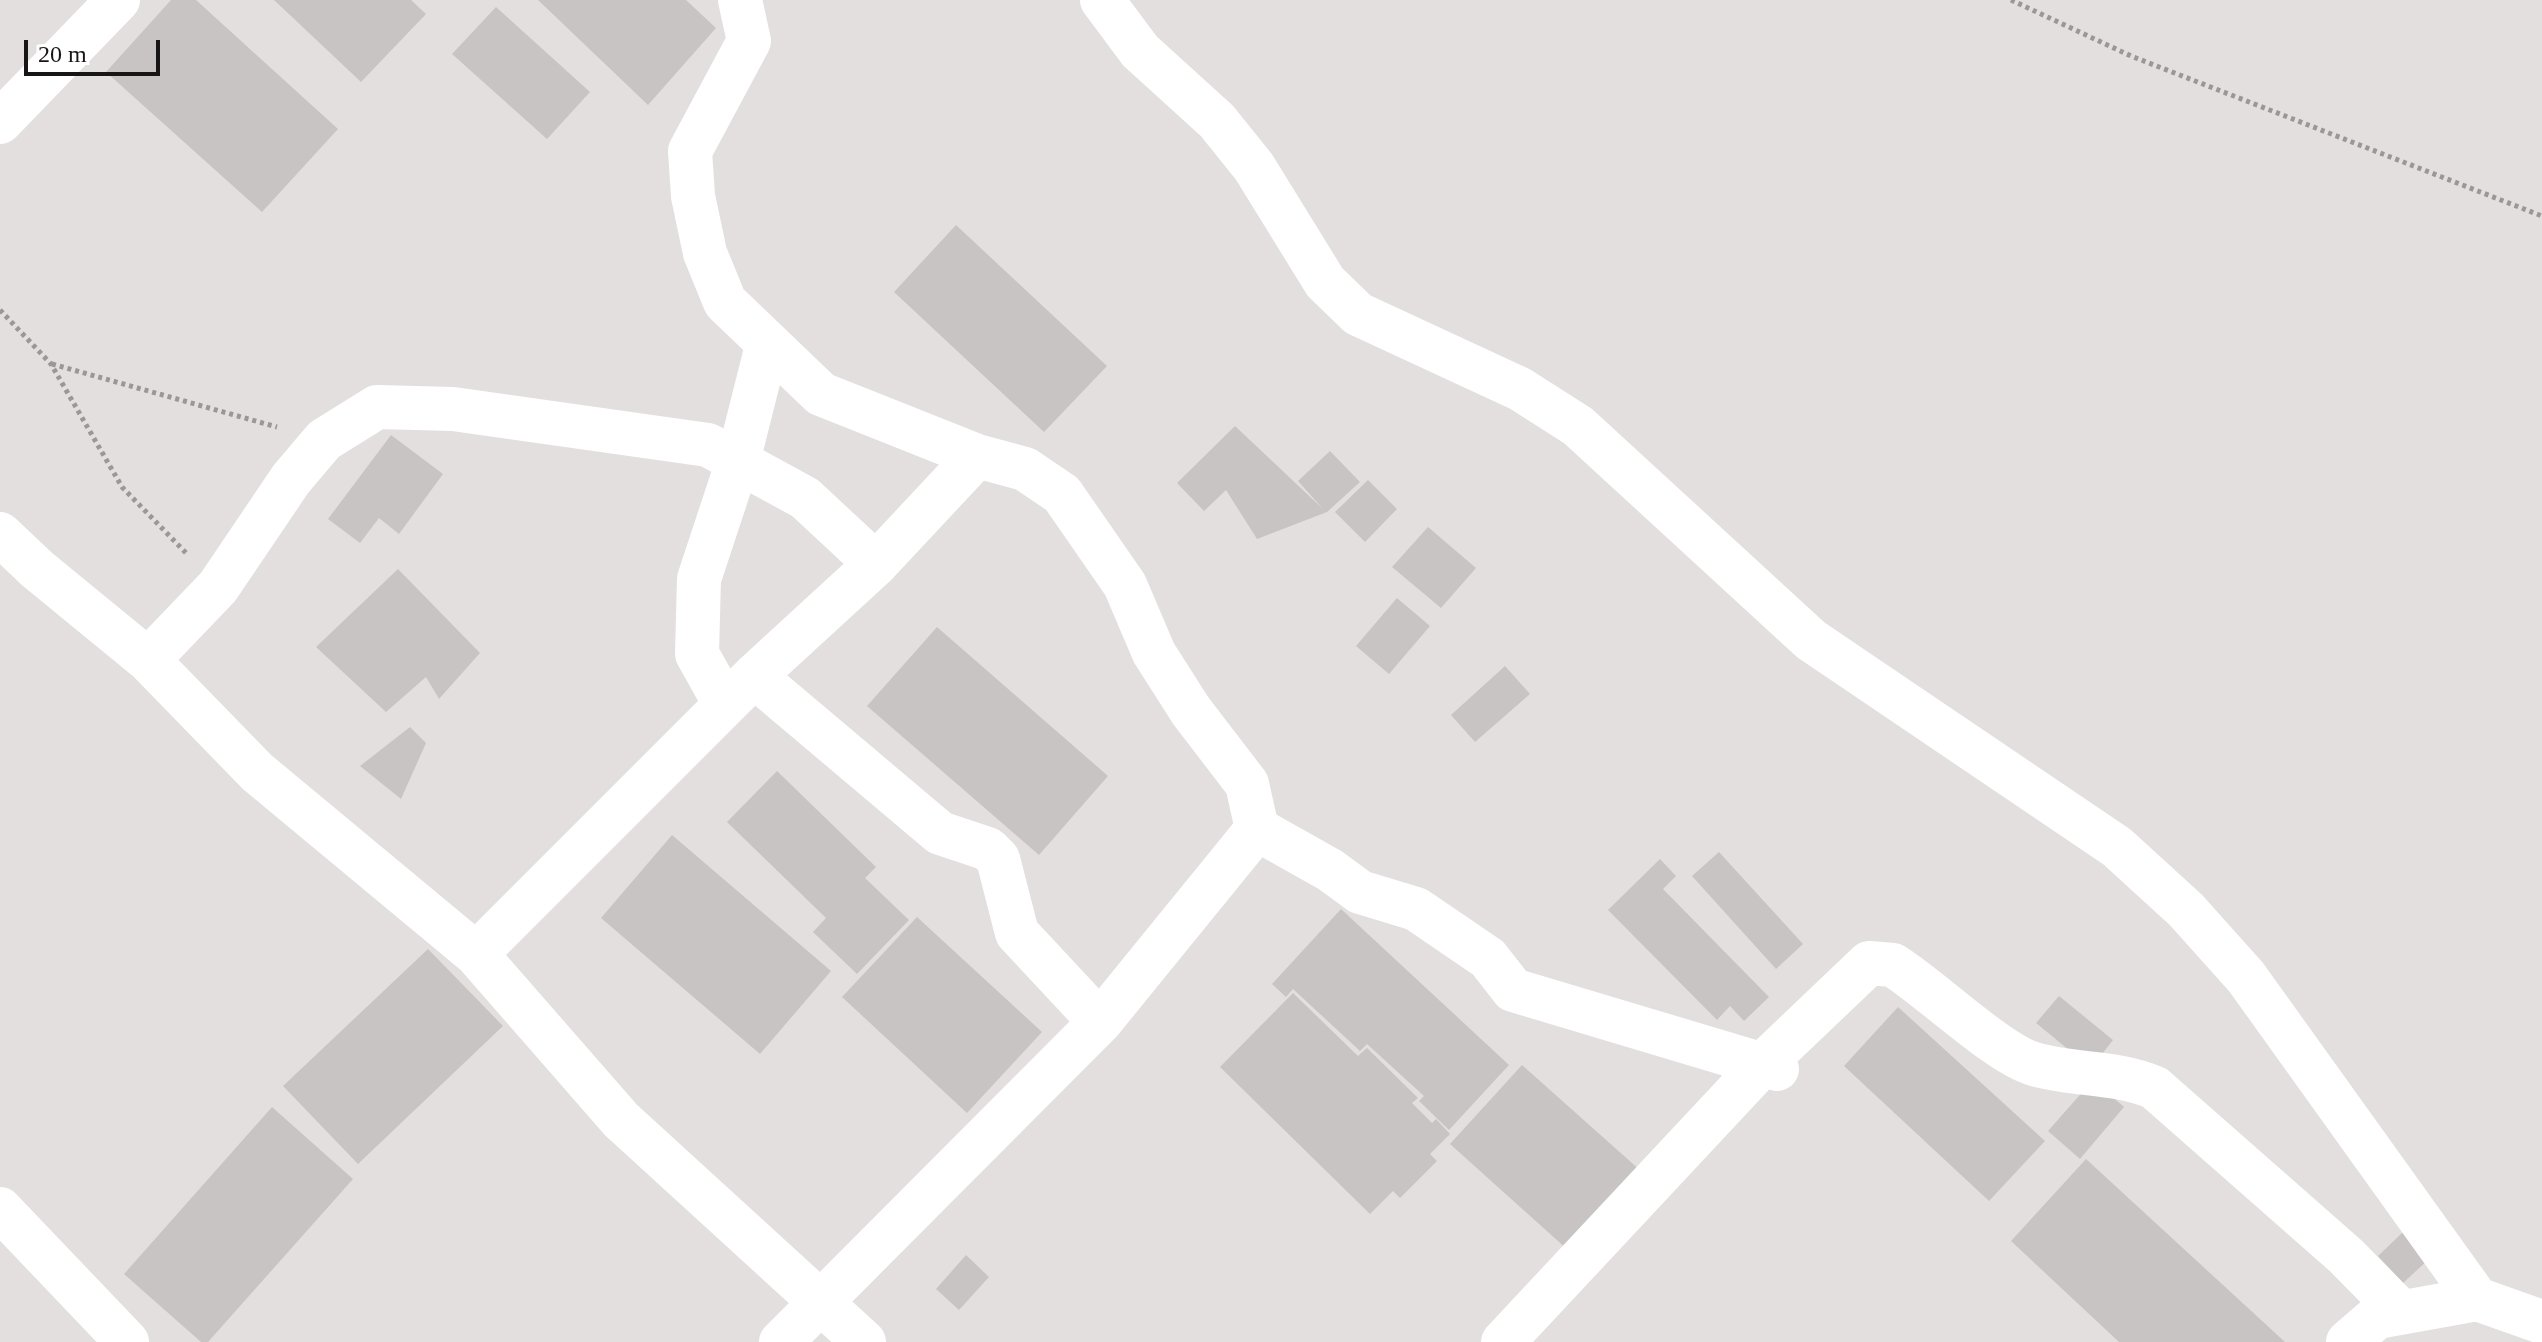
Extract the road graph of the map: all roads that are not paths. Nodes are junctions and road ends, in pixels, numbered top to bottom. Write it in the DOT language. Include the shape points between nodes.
graph roads {
  1 [pos="118,0"];
  2 [pos="740,0"];
  3 [pos="1102,0"];
  4 [pos="0,122"];
  5 [pos="767,346"];
  6 [pos="977,456"];
  7 [pos="738,461"];
  8 [pos="0,534"];
  9 [pos="876,564"];
  10 [pos="148,660"];
  11 [pos="739,690"];
  12 [pos="1257,829"];
  13 [pos="476,954"];
  14 [pos="1100,1022"];
  15 [pos="1769,1067"];
  16 [pos="0,1209"];
  17 [pos="2477,1299"];
  18 [pos="819,1300"];
  19 [pos="2401,1312"];
  20 [pos="2542,1322"];
  21 [pos="127,1342"];
  22 [pos="781,1342"];
  23 [pos="864,1342"];
  24 [pos="1503,1342"];
  25 [pos="2348,1342"];
  1 -- 4 [label="street"];
  2 -- 5 [label="street" via="749,41 690,151 693,196 705,253 725,302"];
  3 -- 17 [label="street" via="1140,51 1217,121 1254,167 1325,282 1358,314 1520,389 1578,426 1811,640 2117,847 2186,910 2246,977"];
  5 -- 6 [label="street" via="821,394"];
  5 -- 7 [label="street"];
  6 -- 9 [label="street"];
  6 -- 12 [label="street" via="1025,469 1062,494 1125,585 1154,653 1247,784"];
  7 -- 9 [label="street" via="805,498"];
  7 -- 10 [label="street" via="708,445 453,409 377,407 324,440 218,587"];
  7 -- 11 [label="street" via="699,579 697,654"];
  8 -- 10 [label="street"];
  9 -- 11 [label="street"];
  10 -- 13 [label="street" via="257,772"];
  11 -- 13 [label="street"];
  11 -- 14 [label="street" via="940,833 988,849 998,859 1017,933"];
  12 -- 14 [label="street"];
  12 -- 15 [label="street" via="1360,892 1416,909 1488,958 1513,990"];
  13 -- 18 [label="street" via="621,1120"];
  14 -- 18 [label="street"];
  15 -- 19 [label="street" via="1855,972 1869,963 1893,965 2032,1064 2130,1077 2155,1088 2346,1256"];
  15 -- 24 [label="street"];
  16 -- 21 [label="street"];
  17 -- 19 [label="street"];
  17 -- 20 [label="street"];
  18 -- 22 [label="street"];
  18 -- 23 [label="street"];
  19 -- 25 [label="street" via="2377,1317"];
}
